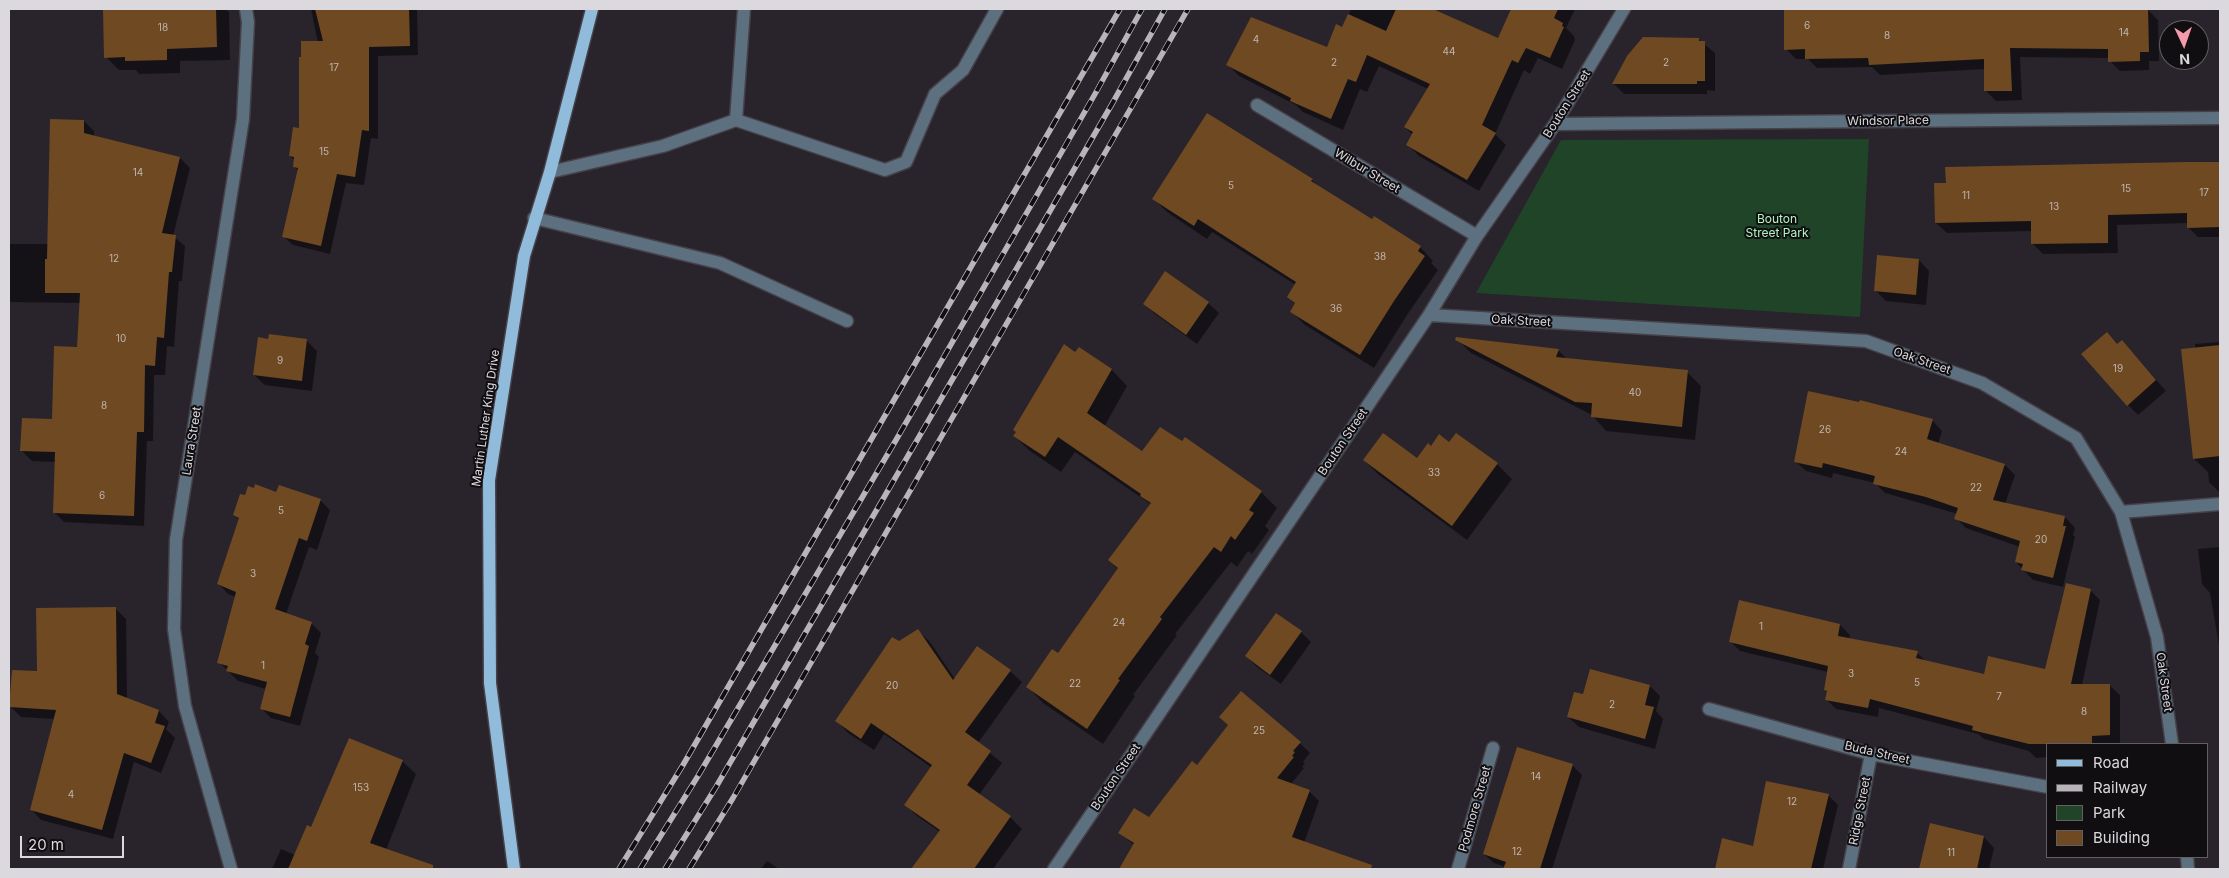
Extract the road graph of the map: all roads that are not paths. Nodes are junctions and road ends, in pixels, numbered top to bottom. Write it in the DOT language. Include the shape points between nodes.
graph roads {
  1 [pos="246,9"];
  2 [pos="592,9"];
  3 [pos="744,9"];
  4 [pos="997,9"];
  5 [pos="1624,9"];
  6 [pos="1257,105"];
  7 [pos="2220,118"];
  8 [pos="736,120"];
  9 [pos="1555,124"];
  10 [pos="550,172"];
  11 [pos="534,218"];
  12 [pos="1477,236"];
  13 [pos="1429,315"];
  14 [pos="847,322"];
  15 [pos="2220,504"];
  16 [pos="2120,512"];
  17 [pos="1709,709"];
  18 [pos="2172,743"];
  19 [pos="1493,748"];
  20 [pos="1871,754"];
  21 [pos="2046,786"];
  22 [pos="232,869"];
  23 [pos="514,869"];
  24 [pos="1054,869"];
  25 [pos="1458,869"];
  26 [pos="1848,869"];
  1 -- 22 [label="street, Laura Street" via="243,119 176,540 174,629 185,706"];
  2 -- 10 [label="main road, Martin Luther King Drive"];
  3 -- 8 [label="street"];
  4 -- 8 [label="street" via="963,70 936,94 906,162 885,170"];
  5 -- 9 [label="street, Bouton Street"];
  6 -- 12 [label="street, Wilbur Street"];
  7 -- 9 [label="street, Windsor Place"];
  8 -- 10 [label="street" via="663,146"];
  9 -- 12 [label="street, Bouton Street"];
  10 -- 11 [label="main road, Martin Luther King Drive"];
  11 -- 14 [label="street" via="720,263"];
  11 -- 23 [label="main road, Martin Luther King Drive" via="524,256 489,480 490,683"];
  12 -- 13 [label="street, Bouton Street"];
  13 -- 16 [label="street, Oak Street" via="1866,341 1982,383 2076,438"];
  13 -- 24 [label="street, Bouton Street"];
  15 -- 16 [label="street"];
  16 -- 18 [label="street, Oak Street" via="2157,637"];
  17 -- 20 [label="street, Buda Street"];
  19 -- 25 [label="street, Podmore Street"];
  20 -- 21 [label="street, Buda Street"];
  20 -- 26 [label="street, Ridge Street"];
}
